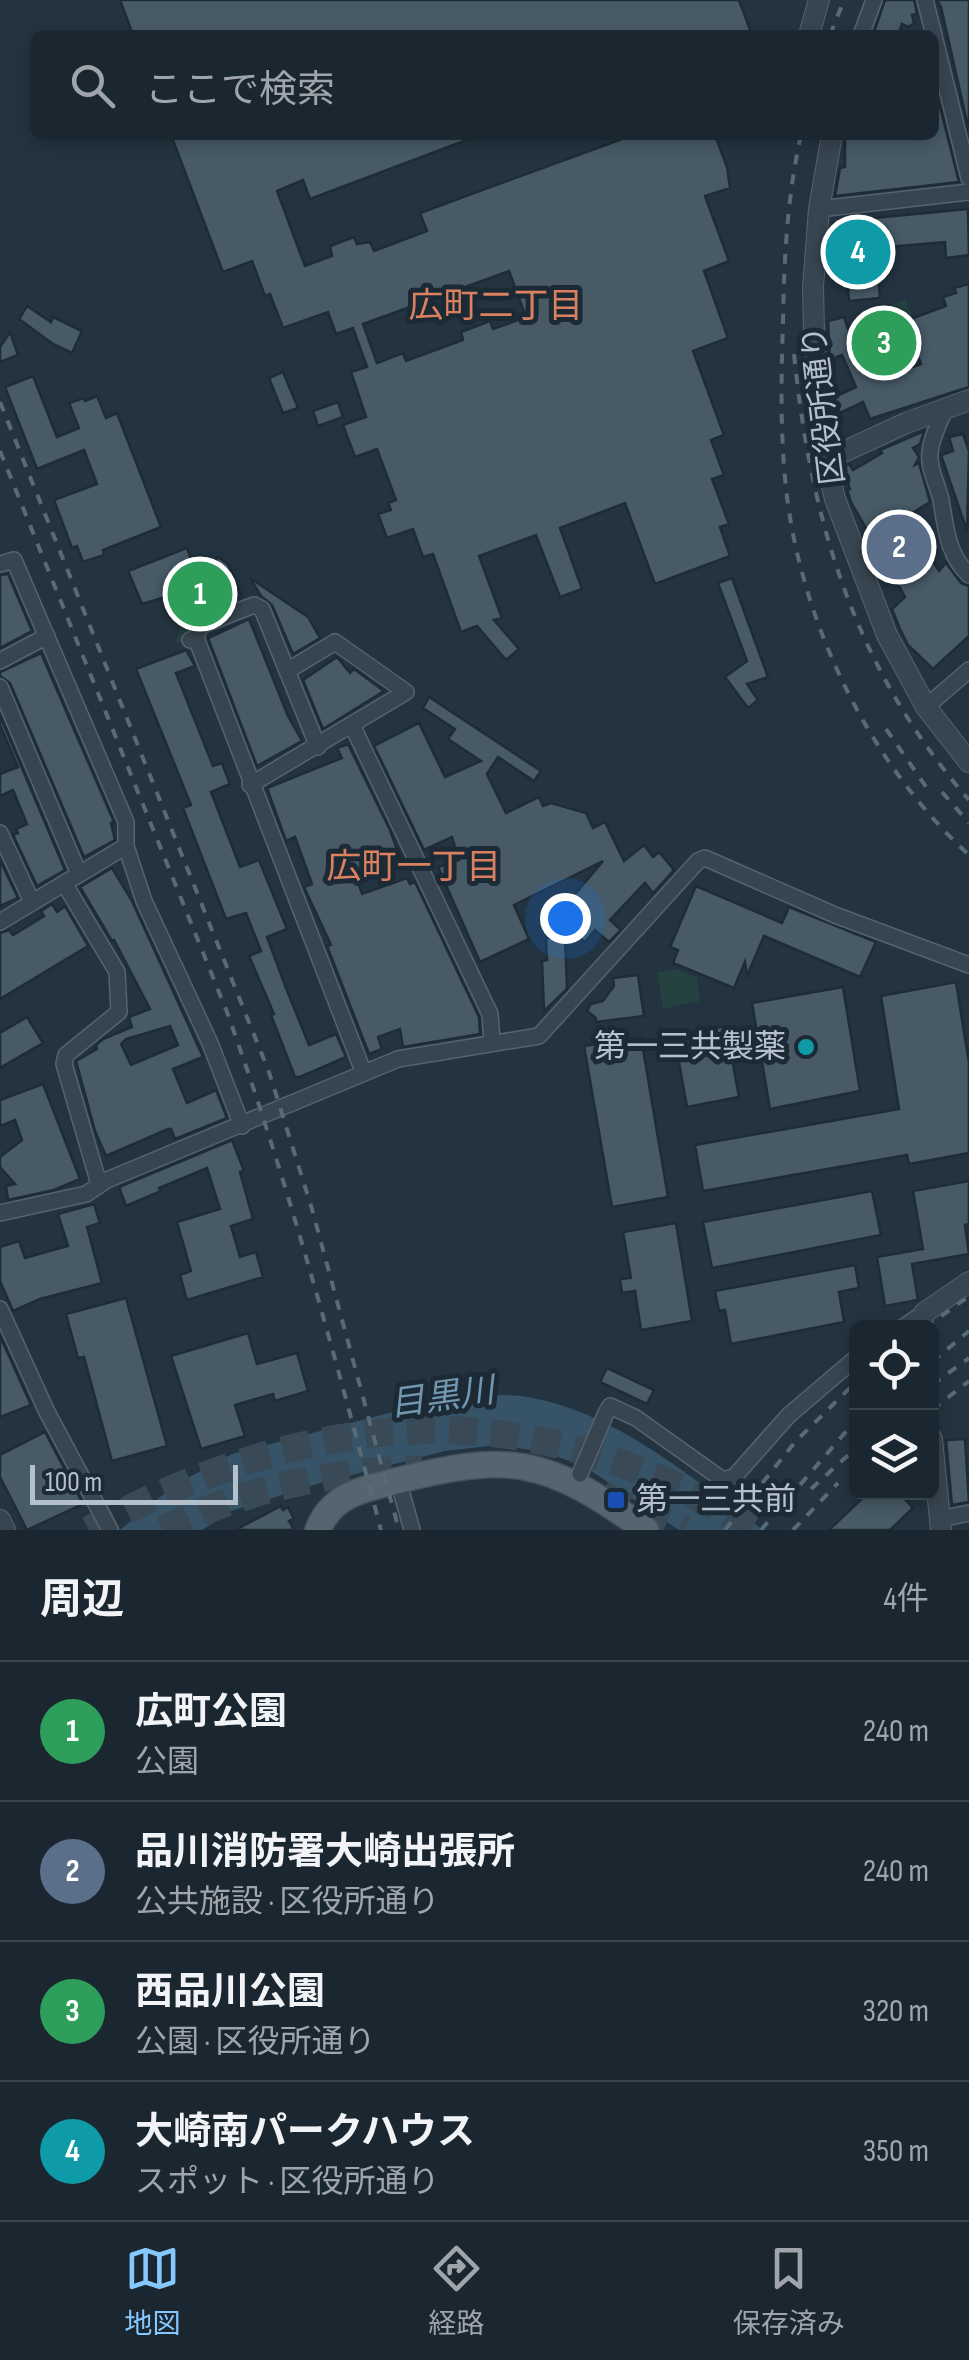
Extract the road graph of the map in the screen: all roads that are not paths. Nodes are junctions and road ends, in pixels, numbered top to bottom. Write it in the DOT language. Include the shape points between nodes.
graph roads {
  1 [pos="819,0"];
  2 [pos="874,0"];
  3 [pos="925,0"];
  4 [pos="812,30"];
  5 [pos="864,30"];
  6 [pos="932,30"];
  7 [pos="939,56"];
  8 [pos="831,140"];
  9 [pos="969,178"];
  10 [pos="969,192"];
  11 [pos="819,209"];
  12 [pos="969,400"];
  13 [pos="946,407"];
  14 [pos="826,460"];
  15 [pos="0,564"];
  16 [pos="969,575"];
  17 [pos="46,636"];
  18 [pos="0,662"];
  19 [pos="969,670"];
  20 [pos="287,671"];
  21 [pos="0,688"];
  22 [pos="926,707"];
  23 [pos="352,725"];
  24 [pos="318,747"];
  25 [pos="969,762"];
  26 [pos="250,784"];
  27 [pos="0,833"];
  28 [pos="126,846"];
  29 [pos="80,874"];
  30 [pos="64,883"];
  31 [pos="32,902"];
  32 [pos="0,922"];
  33 [pos="969,966"];
  34 [pos="492,1042"];
  35 [pos="363,1071"];
  36 [pos="242,1126"];
  37 [pos="99,1184"];
  38 [pos="0,1213"];
  39 [pos="969,1282"];
  40 [pos="0,1310"];
  41 [pos="922,1320"];
  42 [pos="849,1364"];
  43 [pos="578,1479"];
  44 [pos="402,1494"];
  45 [pos="938,1500"];
  46 [pos="969,1514"];
  47 [pos="0,1520"];
  48 [pos="941,1525"];
  49 [pos="5,1530"];
  50 [pos="110,1530"];
  51 [pos="318,1530"];
  52 [pos="334,1530"];
  53 [pos="412,1530"];
  54 [pos="620,1530"];
  55 [pos="646,1530"];
  1 -- 4 [label="street"];
  2 -- 5 [label="street"];
  3 -- 6 [label="street"];
  7 -- 9 [label="street"];
  8 -- 11 [label="street, 区役所通り"];
  10 -- 11 [label="street"];
  11 -- 14 [label="street, 区役所通り" via="814,334"];
  12 -- 13 [label="street"];
  13 -- 14 [label="street"];
  13 -- 16 [label="street" via="930,462 943,528"];
  14 -- 22 [label="street, 区役所通り" via="887,635"];
  15 -- 17 [label="street" via="14,560"];
  17 -- 18 [label="street"];
  17 -- 28 [label="street" via="126,822"];
  19 -- 22 [label="street"];
  20 -- 23 [label="street" via="335,642 406,692"];
  20 -- 24 [label="street"];
  20 -- 26 [label="street" via="254,605 200,626 193,639"];
  21 -- 29 [label="street"];
  22 -- 25 [label="street, 区役所通り"];
  23 -- 24 [label="street"];
  23 -- 34 [label="street" via="490,1014"];
  24 -- 26 [label="street"];
  26 -- 35 [label="street"];
  27 -- 31 [label="street"];
  28 -- 29 [label="street"];
  28 -- 36 [label="street"];
  29 -- 30 [label="street"];
  30 -- 31 [label="street"];
  30 -- 37 [label="street" via="117,972 118,1012 66,1054 64,1064"];
  31 -- 32 [label="street"];
  33 -- 34 [label="street" via="705,858 547,1030 524,1041"];
  34 -- 35 [label="street"];
  35 -- 36 [label="street"];
  36 -- 37 [label="street"];
  37 -- 38 [label="street" via="86,1194"];
  39 -- 41 [label="street"];
  40 -- 50 [label="street"];
  42 -- 43 [label="street, bridge" via="734,1477 723,1480 610,1406"];
  43 -- 51 [label="main road" via="494,1463 446,1468 351,1494 329,1510"];
  43 -- 55 [label="main road"];
  44 -- 52 [label="main road" via="348,1512"];
  44 -- 53 [label="street"];
  44 -- 54 [label="main road" via="472,1478 512,1479 569,1497"];
  45 -- 48 [label="street"];
  46 -- 48 [label="street"];
  47 -- 49 [label="street"];
}
